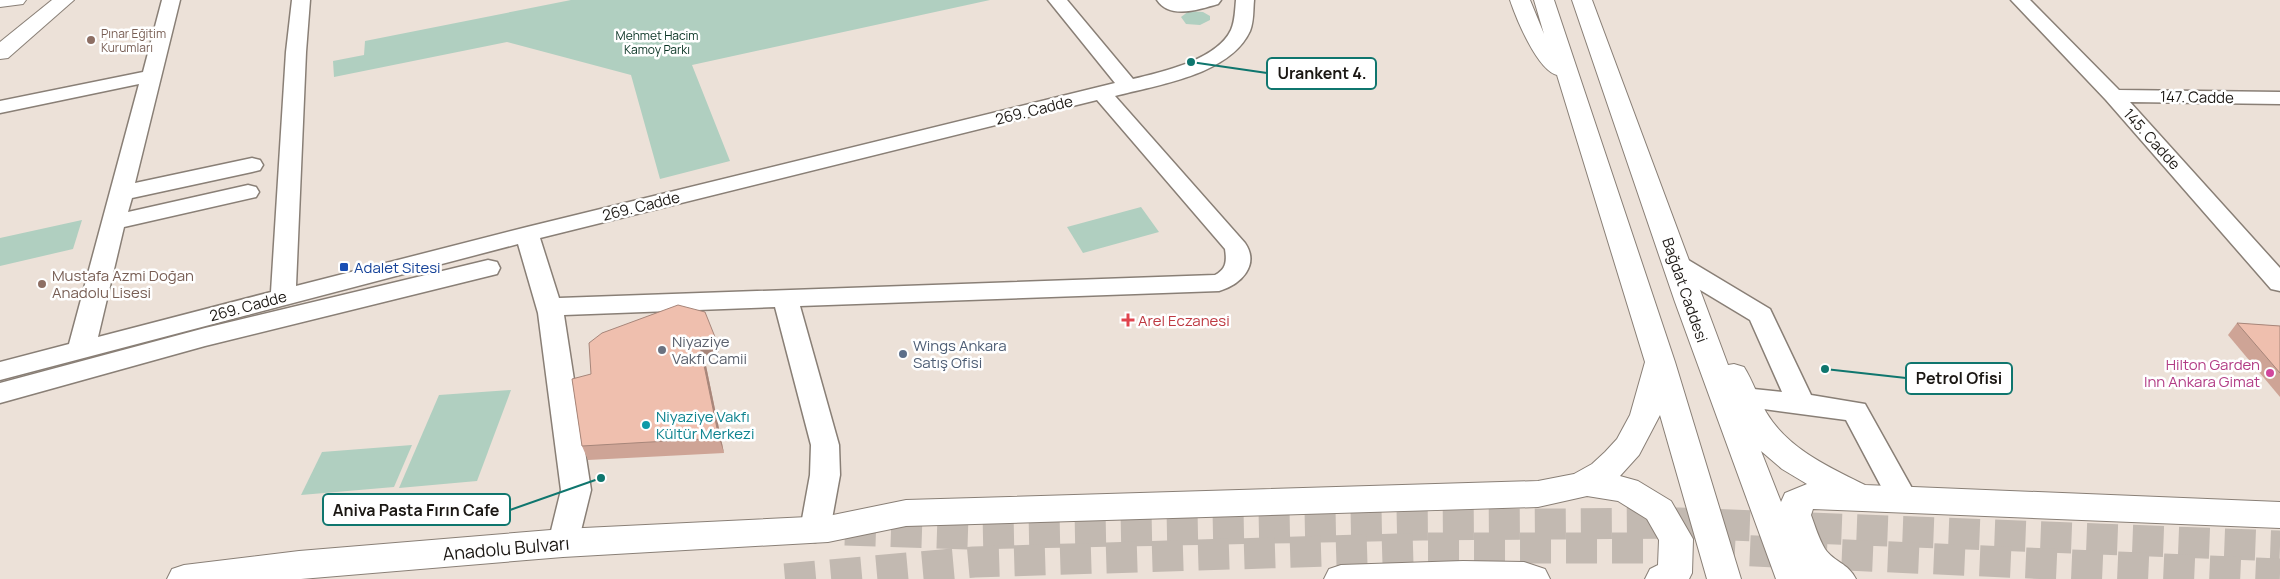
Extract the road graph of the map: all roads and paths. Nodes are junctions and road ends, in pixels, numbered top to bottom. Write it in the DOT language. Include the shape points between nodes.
graph roads {
  1 [pos="16,0"];
  2 [pos="41,0"];
  3 [pos="64,0"];
  4 [pos="171,0"];
  5 [pos="301,0"];
  6 [pos="1057,0"];
  7 [pos="1166,0"];
  8 [pos="1212,0"];
  9 [pos="1245,0"];
  10 [pos="1510,0"];
  11 [pos="1520,0"];
  12 [pos="1544,0"];
  13 [pos="1582,0"];
  14 [pos="1599,0"];
  15 [pos="2020,0"];
  16 [pos="0,1"];
  17 [pos="1528,24"];
  18 [pos="0,34"];
  19 [pos="0,53"];
  20 [pos="1609,72"];
  21 [pos="152,76"];
  22 [pos="1570,79"];
  23 [pos="1128,86"];
  24 [pos="1102,93"];
  25 [pos="2114,96"];
  26 [pos="2280,98"];
  27 [pos="0,107"];
  28 [pos="252,165"];
  29 [pos="248,192"];
  30 [pos="121,193"];
  31 [pos="114,222"];
  32 [pos="527,234"];
  33 [pos="1676,264"];
  34 [pos="488,268"];
  35 [pos="2280,283"];
  36 [pos="283,297"];
  37 [pos="785,299"];
  38 [pos="1689,302"];
  39 [pos="549,307"];
  40 [pos="206,327"];
  41 [pos="80,350"];
  42 [pos="1660,362"];
  43 [pos="0,371"];
  44 [pos="0,393"];
  45 [pos="1744,398"];
  46 [pos="1801,404"];
  47 [pos="1586,483"];
  48 [pos="1860,498"];
  49 [pos="1903,500"];
  50 [pos="2280,515"];
  51 [pos="822,530"];
  52 [pos="563,543"];
  53 [pos="184,579"];
  54 [pos="1341,579"];
  55 [pos="1533,579"];
  56 [pos="1662,579"];
  57 [pos="1724,579"];
  58 [pos="1793,579"];
  59 [pos="1839,579"];
  1 -- 16 [label="main road"];
  2 -- 18 [label="main road"];
  3 -- 19 [label="main road"];
  4 -- 21 [label="street"];
  5 -- 36 [label="street"];
  6 -- 23 [label="street"];
  7 -- 8 [label="street" via="1181,7"];
  9 -- 23 [label="street, 269. Cadde" via="1237,37 1222,51 1187,70"];
  10 -- 17 [label="main road"];
  11 -- 17 [label="main road"];
  12 -- 22 [label="main road"];
  13 -- 20 [label="main road, Bağdat Caddesi"];
  14 -- 20 [label="main road"];
  15 -- 25 [label="street, 145. Cadde"];
  17 -- 22 [label="main road" via="1555,64"];
  20 -- 33 [label="main road, Bağdat Caddesi"];
  21 -- 27 [label="street"];
  21 -- 30 [label="street"];
  22 -- 42 [label="main road"];
  23 -- 24 [label="street, 269. Cadde"];
  24 -- 32 [label="street, 269. Cadde"];
  24 -- 37 [label="street" via="1237,248 1239,264 1232,276 1219,283"];
  25 -- 26 [label="street, 147. Cadde"];
  25 -- 35 [label="street, 145. Cadde"];
  28 -- 30 [label="street"];
  29 -- 31 [label="street"];
  30 -- 31 [label="street"];
  31 -- 41 [label="street"];
  32 -- 36 [label="street, 269. Cadde"];
  32 -- 39 [label="street"];
  33 -- 38 [label="main road, Bağdat Caddesi"];
  33 -- 46 [label="street" via="1761,316"];
  34 -- 40 [label="street"];
  36 -- 40 [label="street, 269. Cadde"];
  37 -- 39 [label="street"];
  37 -- 51 [label="street" via="825,445"];
  38 -- 45 [label="main road" via="1726,354"];
  38 -- 58 [label="main road, Bağdat Caddesi"];
  39 -- 52 [label="street" via="576,490"];
  40 -- 41 [label="street, 269. Cadde"];
  40 -- 44 [label="street"];
  41 -- 43 [label="street, 269. Cadde"];
  42 -- 47 [label="main road" via="1654,391 1636,436 1615,462"];
  42 -- 57 [label="main road"];
  45 -- 46 [label="street"];
  45 -- 48 [label="main road" via="1763,433 1792,460"];
  46 -- 49 [label="street" via="1855,411"];
  47 -- 51 [label="main road, Anadolu Bulvarı" via="1538,494 906,513"];
  47 -- 56 [label="main road" via="1626,490 1660,510 1676,539 1675,572"];
  48 -- 49 [label="main road"];
  48 -- 59 [label="main road" via="1810,496 1798,502 1794,515 1812,558"];
  49 -- 50 [label="main road"];
  51 -- 52 [label="main road, Anadolu Bulvarı"];
  52 -- 53 [label="main road, Anadolu Bulvarı" via="299,565"];
  54 -- 55 [label="main road" via="1463,575"];
}
